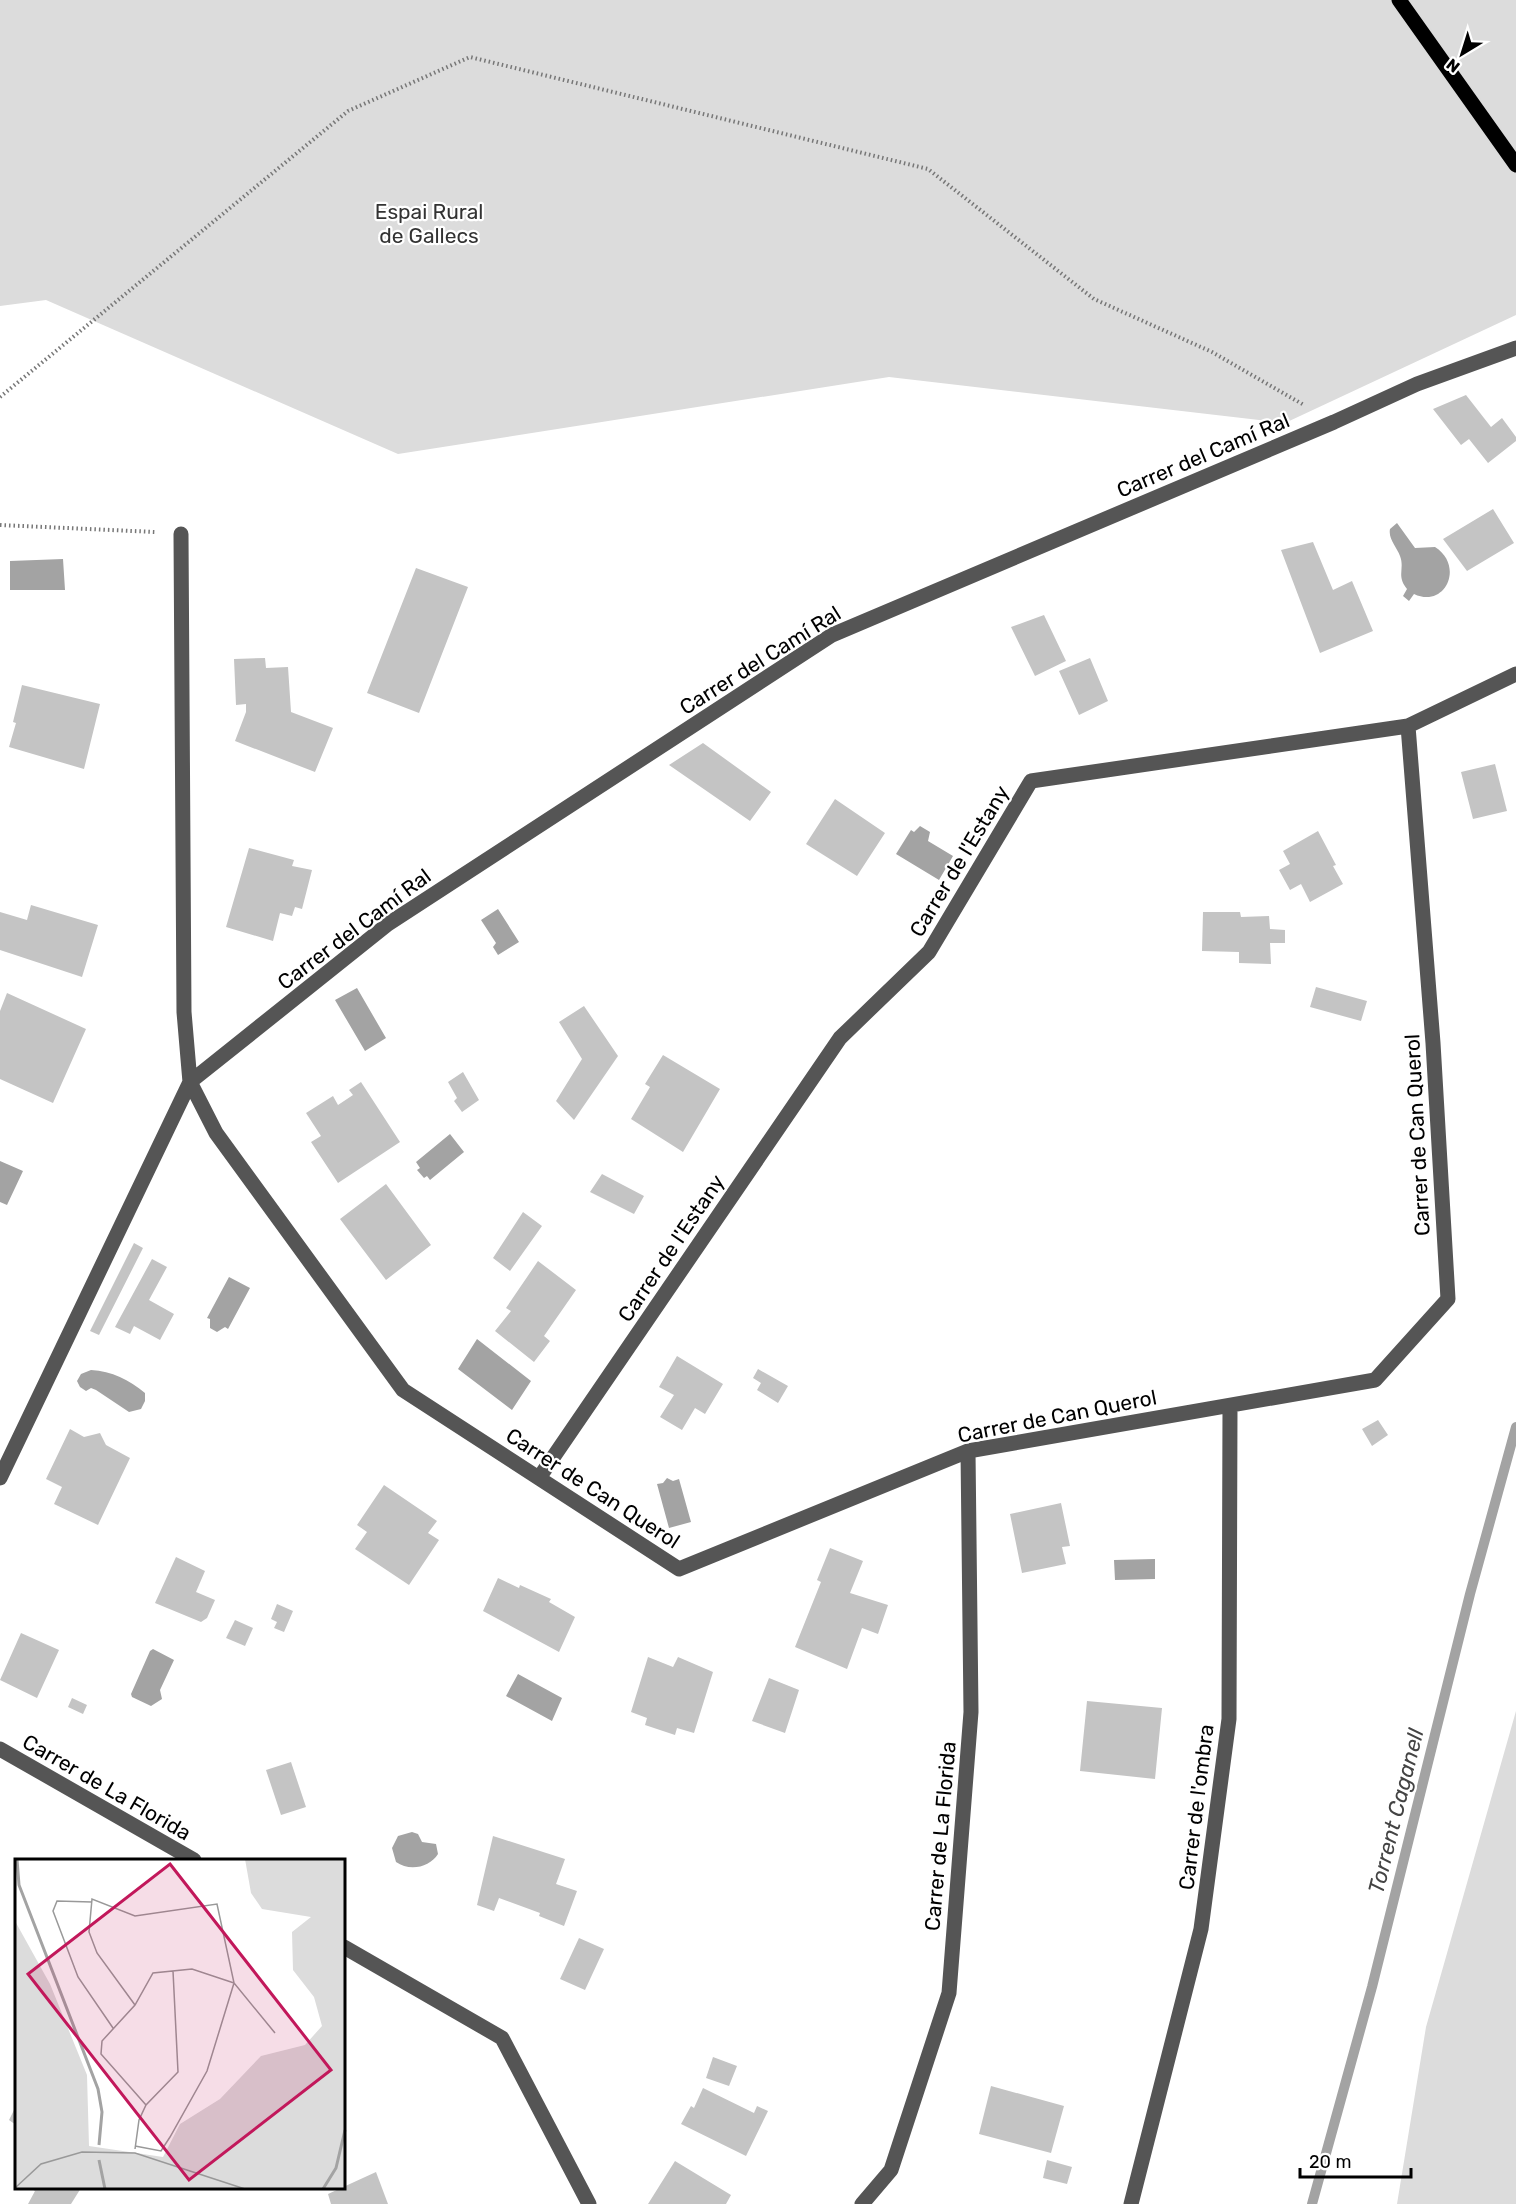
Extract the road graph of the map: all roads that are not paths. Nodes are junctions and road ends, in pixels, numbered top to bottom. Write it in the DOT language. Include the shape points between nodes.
graph roads {
  1 [pos="1399,0"];
  2 [pos="1516,165"];
  3 [pos="1516,348"];
  4 [pos="182,534"];
  5 [pos="1516,674"];
  6 [pos="1408,726"];
  7 [pos="190,1082"];
  8 [pos="1230,1407"];
  9 [pos="968,1451"];
  10 [pos="0,1478"];
  11 [pos="539,1478"];
  12 [pos="0,1749"];
  13 [pos="192,1859"];
  14 [pos="345,1948"];
  15 [pos="589,2204"];
  16 [pos="862,2204"];
  17 [pos="1131,2204"];
  1 -- 2 [label="main road"];
  3 -- 7 [label="street, Carrer del Camí Ral" via="1417,384 832,634 387,924"];
  4 -- 7 [label="street" via="184,1012"];
  5 -- 6 [label="street, Carrer de l'Estany"];
  6 -- 8 [label="street, Carrer de Can Querol" via="1448,1299 1375,1380"];
  6 -- 11 [label="street, Carrer de l'Estany" via="1031,781 929,952 840,1038"];
  7 -- 10 [label="street"];
  7 -- 11 [label="street, Carrer de Can Querol" via="216,1133 403,1390"];
  8 -- 9 [label="street, Carrer de Can Querol"];
  8 -- 17 [label="street, Carrer de l'ombra" via="1229,1719 1202,1929"];
  9 -- 11 [label="street, Carrer de Can Querol" via="679,1569"];
  9 -- 16 [label="street, Carrer de La Florida" via="971,1712 949,1993 891,2170"];
  12 -- 13 [label="street, Carrer de La Florida"];
  14 -- 15 [label="street" via="502,2038"];
}
